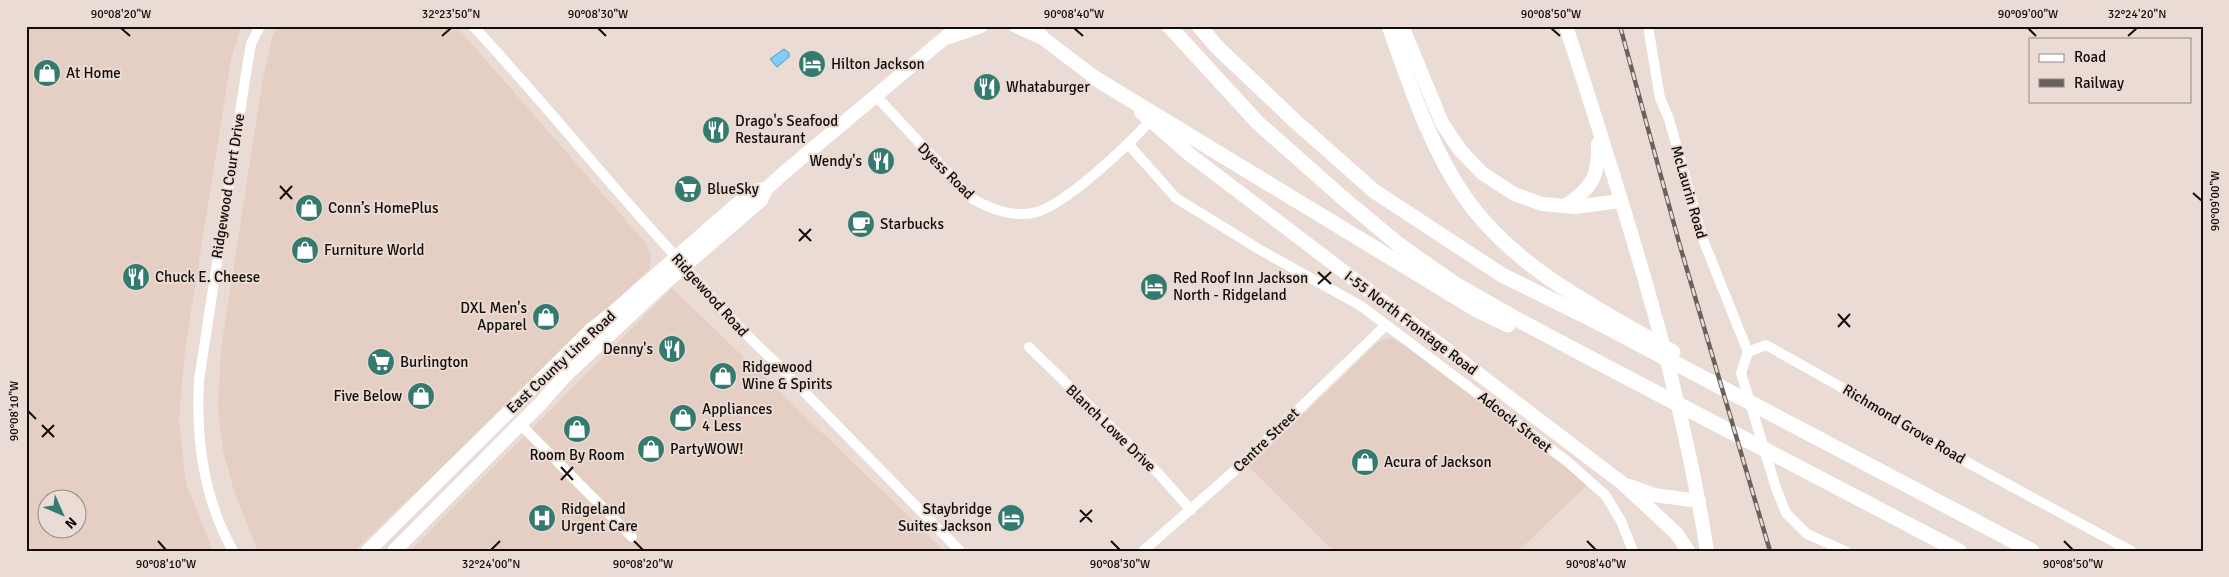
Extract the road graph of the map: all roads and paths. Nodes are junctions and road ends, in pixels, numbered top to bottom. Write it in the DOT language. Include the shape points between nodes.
graph roads {
  1 [pos="260,26"];
  2 [pos="473,26"];
  3 [pos="959,26"];
  4 [pos="981,26"];
  5 [pos="1016,26"];
  6 [pos="1034,26"];
  7 [pos="1169,26"];
  8 [pos="1198,26"];
  9 [pos="1389,26"];
  10 [pos="1402,26"];
  11 [pos="1566,26"];
  12 [pos="1648,26"];
  13 [pos="945,32"];
  14 [pos="1044,39"];
  15 [pos="1093,77"];
  16 [pos="876,96"];
  17 [pos="1151,120"];
  18 [pos="1598,125"];
  19 [pos="1128,145"];
  20 [pos="1620,201"];
  21 [pos="1565,206"];
  22 [pos="679,262"];
  23 [pos="1600,317"];
  24 [pos="1386,325"];
  25 [pos="1029,347"];
  26 [pos="1748,352"];
  27 [pos="1611,370"];
  28 [pos="520,424"];
  29 [pos="1622,483"];
  30 [pos="1699,501"];
  31 [pos="1191,510"];
  32 [pos="632,537"];
  33 [pos="233,551"];
  34 [pos="368,551"];
  35 [pos="394,551"];
  36 [pos="960,551"];
  37 [pos="1143,551"];
  38 [pos="1633,551"];
  39 [pos="1688,551"];
  40 [pos="1707,551"];
  41 [pos="1845,551"];
  42 [pos="1959,551"];
  43 [pos="2032,551"];
  44 [pos="2131,551"];
  1 -- 33 [label="street, Ridgewood Court Drive" via="251,44 212,283 198,398 200,447 207,491 221,530"];
  2 -- 22 [label="street, Ridgewood Road" via="522,78"];
  3 -- 13 [label="main road, East County Line Road"];
  4 -- 13 [label="main road"];
  5 -- 14 [label="main road"];
  6 -- 14 [label="main road, I-55 North Frontage Road"];
  7 -- 27 [label="highway" via="1258,123 1398,244 1455,284"];
  8 -- 23 [label="highway" via="1296,122 1374,190 1502,275"];
  9 -- 23 [label="highway" via="1440,156 1464,197 1488,226 1531,265 1578,297"];
  10 -- 21 [label="main road" via="1442,123 1460,150 1482,173 1514,194 1542,204"];
  11 -- 18 [label="main road"];
  12 -- 26 [label="street, McLaurin Road" via="1660,98 1707,252"];
  13 -- 16 [label="main road, East County Line Road" via="933,48"];
  14 -- 15 [label="main road, I-55 North Frontage Road"];
  15 -- 17 [label="main road, I-55 North Frontage Road"];
  15 -- 27 [label="highway" via="1477,310"];
  16 -- 19 [label="street, Dyess Road" via="970,198 1000,212 1034,213 1048,207"];
  16 -- 22 [label="main road, East County Line Road" via="766,189 754,191"];
  17 -- 19 [label="street, Dyess Road"];
  17 -- 29 [label="main road, I-55 North Frontage Road" via="1189,154"];
  18 -- 20 [label="main road"];
  18 -- 21 [label="main road" via="1599,160 1594,181"];
  19 -- 24 [label="street, Adcock Street" via="1176,198 1254,247 1361,306"];
  20 -- 21 [label="main road"];
  20 -- 30 [label="main road" via="1674,382"];
  22 -- 28 [label="main road, East County Line Road"];
  22 -- 34 [label="main road, East County Line Road" via="583,337"];
  22 -- 36 [label="street, Ridgewood Road" via="748,338"];
  23 -- 43 [label="highway" via="1674,352 1742,400"];
  24 -- 31 [label="street, Centre Street"];
  24 -- 38 [label="street, Adcock Street" via="1554,452 1606,496"];
  25 -- 31 [label="street, Blanch Lowe Drive"];
  26 -- 41 [label="street" via="1741,373 1786,513 1807,534"];
  26 -- 44 [label="street, Richmond Grove Road" via="1766,345 1950,453"];
  27 -- 42 [label="highway"];
  28 -- 32 [label="street"];
  28 -- 35 [label="main road, East County Line Road"];
  29 -- 30 [label="main road" via="1654,495"];
  29 -- 39 [label="main road, I-55 North Frontage Road" via="1676,533"];
  30 -- 40 [label="main road"];
  31 -- 37 [label="street, Centre Street"];
}
